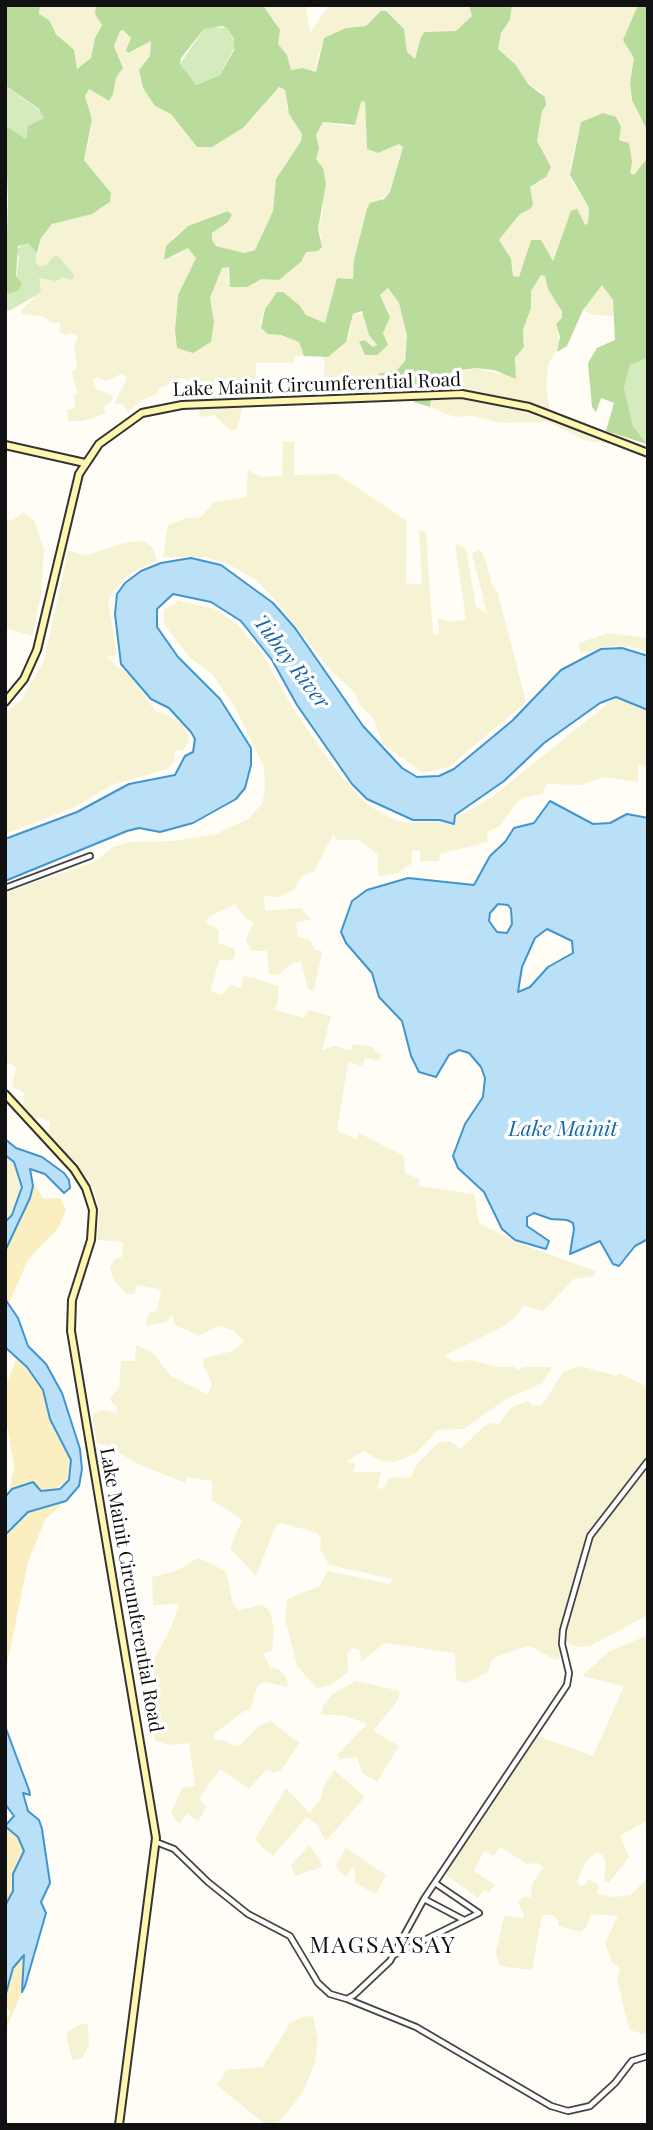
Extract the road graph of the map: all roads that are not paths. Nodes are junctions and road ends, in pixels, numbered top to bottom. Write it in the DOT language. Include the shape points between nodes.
graph roads {
  1 [pos="5,445"];
  2 [pos="648,453"];
  3 [pos="85,463"];
  4 [pos="5,702"];
  5 [pos="90,856"];
  6 [pos="5,888"];
  7 [pos="5,1094"];
  8 [pos="648,1461"];
  9 [pos="156,1842"];
  10 [pos="435,1883"];
  11 [pos="424,1899"];
  12 [pos="465,1920"];
  13 [pos="393,1955"];
  14 [pos="347,1999"];
  15 [pos="648,2056"];
  16 [pos="119,2125"];
  1 -- 3 [label="main road"];
  2 -- 3 [label="main road, Lake Mainit Circumferential Road" via="528,407 435,392 155,409 135,416 115,431"];
  3 -- 4 [label="main road, Lake Mainit Circumferential Road" via="73,491 37,650 24,680"];
  5 -- 6 [label="street"];
  7 -- 9 [label="main road, Lake Mainit Circumferential Road" via="74,1169 92,1203 92,1232 72,1300 71,1331"];
  8 -- 10 [label="street" via="590,1536 565,1620 562,1644 568,1685"];
  9 -- 14 [label="street" via="174,1849 248,1914 290,1936 318,1983 335,1997"];
  9 -- 16 [label="main road, Lake Mainit Circumferential Road"];
  10 -- 11 [label="street"];
  10 -- 12 [label="street" via="478,1910"];
  11 -- 12 [label="street"];
  11 -- 13 [label="street"];
  12 -- 13 [label="street"];
  13 -- 14 [label="street" via="371,1981"];
  14 -- 15 [label="street" via="416,2027 551,2106 568,2111 590,2106 632,2061"];
}
